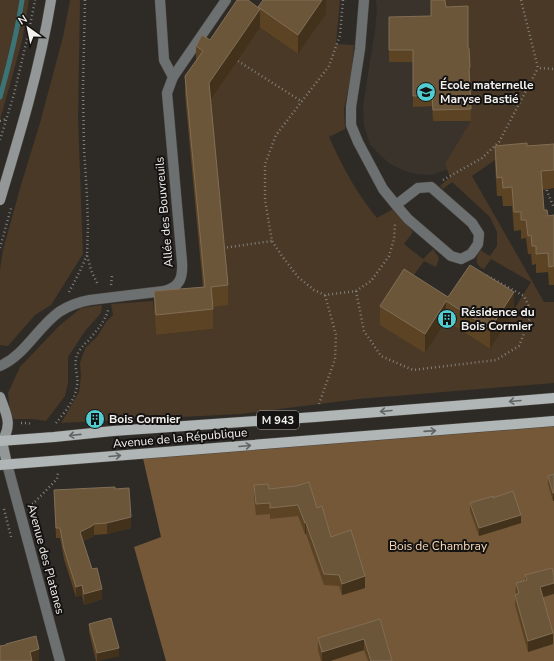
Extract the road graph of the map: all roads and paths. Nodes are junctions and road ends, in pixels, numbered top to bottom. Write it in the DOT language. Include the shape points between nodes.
graph roads {
  1 [pos="35,0"];
  2 [pos="51,0"];
  3 [pos="85,0"];
  4 [pos="160,0"];
  5 [pos="226,0"];
  6 [pos="343,0"];
  7 [pos="364,0"];
  8 [pos="521,0"];
  9 [pos="238,61"];
  10 [pos="538,68"];
  11 [pos="554,69"];
  12 [pos="173,77"];
  13 [pos="301,101"];
  14 [pos="6,119"];
  15 [pos="0,121"];
  16 [pos="0,140"];
  17 [pos="546,185"];
  18 [pos="431,187"];
  19 [pos="0,200"];
  20 [pos="396,205"];
  21 [pos="554,208"];
  22 [pos="272,241"];
  23 [pos="223,248"];
  24 [pos="87,255"];
  25 [pos="484,274"];
  26 [pos="112,276"];
  27 [pos="356,291"];
  28 [pos="67,295"];
  29 [pos="325,295"];
  30 [pos="107,298"];
  31 [pos="0,366"];
  32 [pos="0,397"];
  33 [pos="554,398"];
  34 [pos="315,417"];
  35 [pos="554,421"];
  36 [pos="53,427"];
  37 [pos="1,440"];
  38 [pos="3,465"];
  39 [pos="58,473"];
  40 [pos="33,504"];
  41 [pos="60,661"];
  1 -- 14 [label="path"];
  2 -- 19 [label="main road" via="35,79"];
  3 -- 24 [label="path"];
  4 -- 12 [label="street" via="164,60"];
  5 -- 12 [label="street, Allée des Bouvreuils"];
  6 -- 13 [label="path" via="340,35 329,66"];
  7 -- 20 [label="street" via="351,125 383,189"];
  8 -- 10 [label="path"];
  9 -- 13 [label="path"];
  10 -- 11 [label="path"];
  10 -- 18 [label="path" via="499,142 482,158"];
  12 -- 30 [label="street, Allée des Bouvreuils" via="167,93 182,262 180,280 173,288 164,291"];
  13 -- 22 [label="path" via="276,135 265,164 265,200"];
  14 -- 15 [label="path"];
  14 -- 16 [label="path"];
  17 -- 21 [label="path"];
  18 -- 20 [label="street" via="418,188"];
  18 -- 20 [label="street" via="472,223 479,234 478,244 471,254 461,258 451,256 408,219"];
  20 -- 27 [label="path" via="394,239 389,256 371,281"];
  22 -- 23 [label="path"];
  22 -- 29 [label="path" via="298,277"];
  24 -- 28 [label="path"];
  24 -- 30 [label="path" via="91,270"];
  25 -- 27 [label="path" via="524,296 532,313 519,346 496,360 413,370 381,356 364,331"];
  26 -- 30 [label="path"];
  27 -- 29 [label="path"];
  29 -- 34 [label="path" via="336,335 335,359"];
  30 -- 31 [label="street, Allée des Bouvreuils" via="82,302 63,309 9,362"];
  30 -- 36 [label="path" via="103,322 78,354 75,364 77,385 71,404"];
  32 -- 37 [label="main road" via="8,424 7,433"];
  33 -- 34 [label="main road, Avenue de la République / M 943, one-way"];
  34 -- 37 [label="main road, Avenue de la République / M 943, one-way"];
  38 -- 35 [label="main road, Avenue de la République / M 943, one-way"];
  37 -- 38 [label="main road"];
  38 -- 41 [label="street, Avenue des Platanes"];
  39 -- 40 [label="path" via="57,479"];
}
